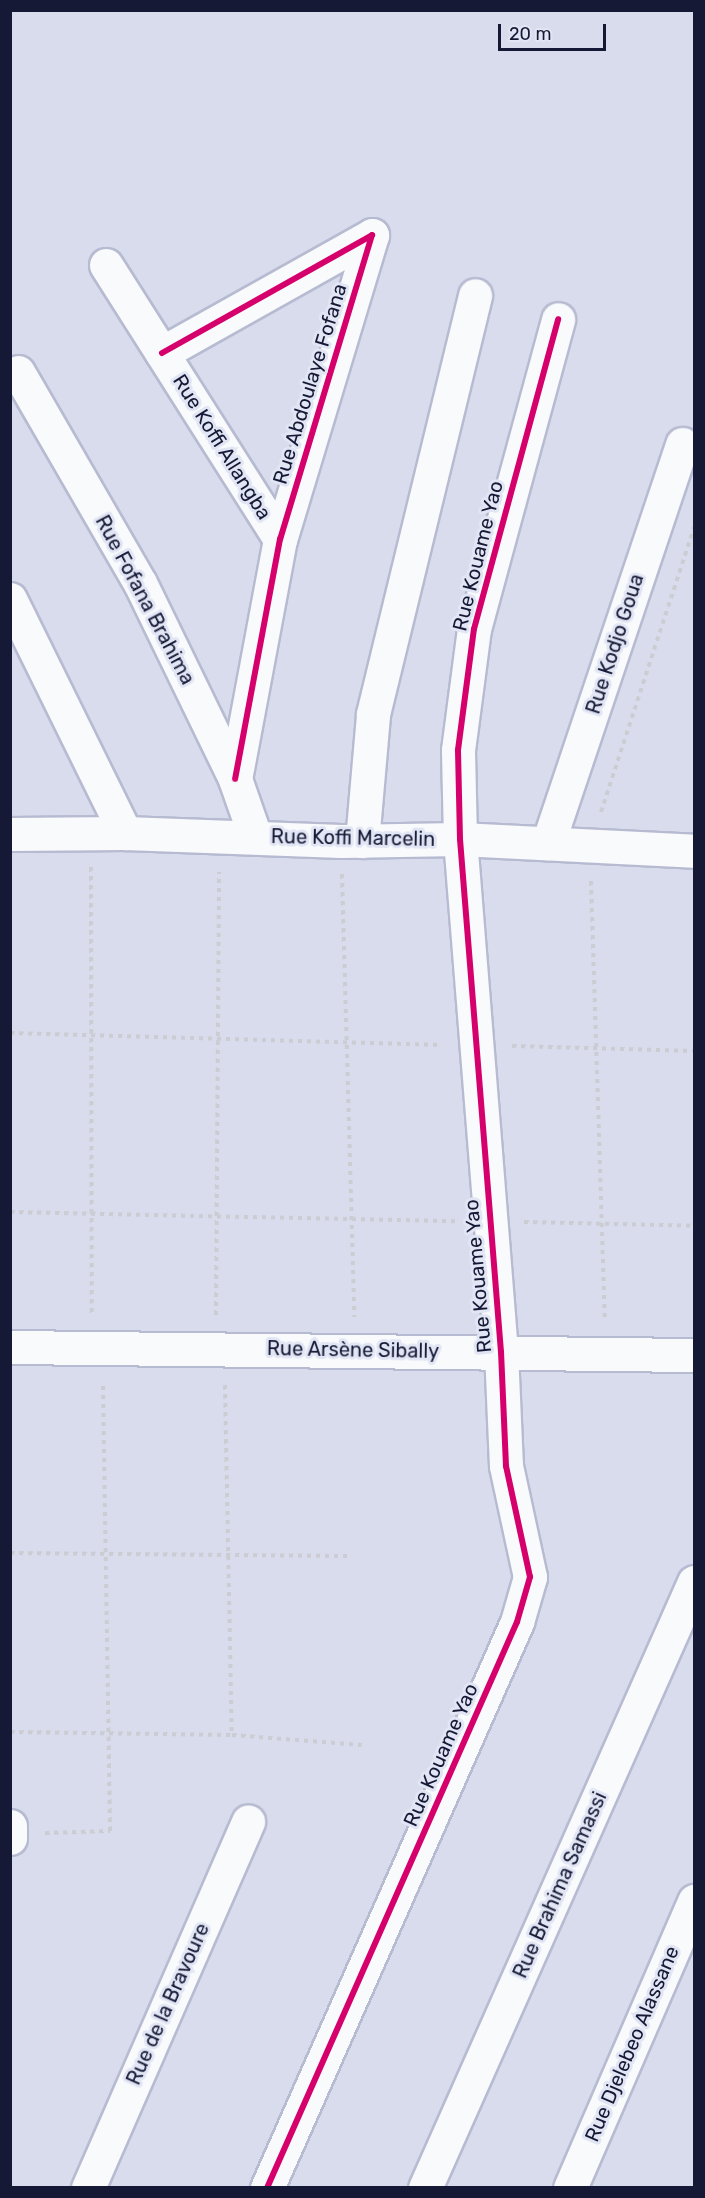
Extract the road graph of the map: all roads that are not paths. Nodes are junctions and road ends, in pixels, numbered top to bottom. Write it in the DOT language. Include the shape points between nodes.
graph roads {
  1 [pos="106,265"];
  2 [pos="475,295"];
  3 [pos="558,319"];
  4 [pos="162,352"];
  5 [pos="18,372"];
  6 [pos="682,444"];
  7 [pos="280,539"];
  8 [pos="10,599"];
  9 [pos="235,779"];
  10 [pos="125,833"];
  11 [pos="10,834"];
  12 [pos="255,836"];
  13 [pos="460,839"];
  14 [pos="351,841"];
  15 [pos="548,843"];
  16 [pos="694,851"];
  17 [pos="10,1347"];
  18 [pos="501,1352"];
  19 [pos="694,1355"];
  20 [pos="694,1582"];
  21 [pos="248,1821"];
  22 [pos="10,1826"];
  23 [pos="11,1836"];
  24 [pos="694,1901"];
  25 [pos="88,2187"];
  26 [pos="267,2187"];
  27 [pos="425,2187"];
  28 [pos="570,2187"];
  1 -- 4 [label="street, Rue Koffi Allangba"];
  2 -- 14 [label="street" via="373,714"];
  3 -- 13 [label="street, Rue Kouame Yao" via="474,629 458,750"];
  4 -- 7 [label="street, Rue Koffi Allangba"];
  4 -- 7 [label="street, Rue Abdoulaye Fofana" via="372,235"];
  5 -- 9 [label="street, Rue Fofana Brahima" via="140,583"];
  6 -- 15 [label="street, Rue Kodjo Goua"];
  7 -- 9 [label="street, Rue Abdoulaye Fofana"];
  8 -- 10 [label="street"];
  9 -- 12 [label="street, Rue Fofana Brahima"];
  10 -- 11 [label="street, Rue Koffi Marcelin"];
  10 -- 12 [label="street, Rue Koffi Marcelin"];
  12 -- 14 [label="street, Rue Koffi Marcelin"];
  13 -- 14 [label="street, Rue Koffi Marcelin"];
  13 -- 15 [label="street, Rue Koffi Marcelin"];
  13 -- 18 [label="street, Rue Kouame Yao"];
  15 -- 16 [label="street, Rue Koffi Marcelin"];
  17 -- 18 [label="street, Rue Arsène Sibally"];
  18 -- 19 [label="street, Rue Arsène Sibally"];
  18 -- 26 [label="street, Rue Kouame Yao" via="506,1466 530,1577 518,1622"];
  20 -- 27 [label="street, Rue Brahima Samassi"];
  21 -- 25 [label="street, Rue de la Bravoure"];
  22 -- 23 [label="street"];
  24 -- 28 [label="street, Rue Djelebeo Alassane"];
}
